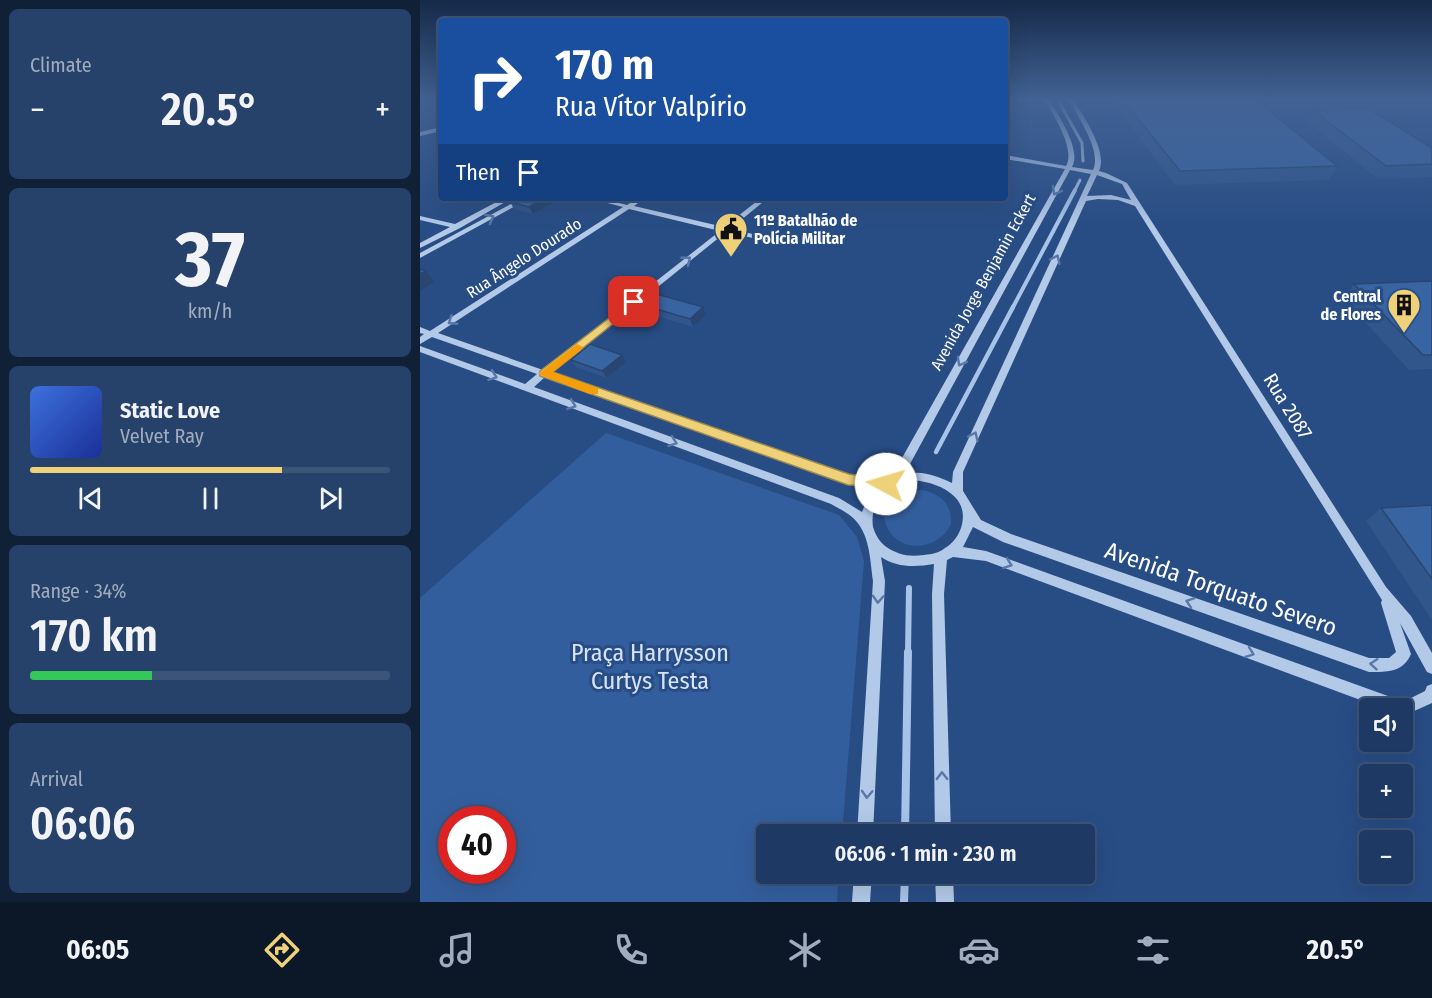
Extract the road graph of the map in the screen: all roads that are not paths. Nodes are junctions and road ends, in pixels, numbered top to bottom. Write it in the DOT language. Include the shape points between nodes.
graph roads {
  1 [pos="1068,142"];
  2 [pos="1093,142"];
  3 [pos="1008,158"];
  4 [pos="1068,168"];
  5 [pos="1100,174"];
  6 [pos="1083,199"];
  7 [pos="504,201"];
  8 [pos="521,201"];
  9 [pos="603,201"];
  10 [pos="637,201"];
  11 [pos="761,201"];
  12 [pos="1138,205"];
  13 [pos="628,207"];
  14 [pos="420,218"];
  15 [pos="456,227"];
  16 [pos="468,230"];
  17 [pos="725,230"];
  18 [pos="781,243"];
  19 [pos="420,246"];
  20 [pos="420,256"];
  21 [pos="420,330"];
  22 [pos="431,334"];
  23 [pos="420,341"];
  24 [pos="420,349"];
  25 [pos="544,374"];
  26 [pos="526,388"];
  27 [pos="891,482"];
  28 [pos="958,491"];
  29 [pos="967,507"];
  30 [pos="866,526"];
  31 [pos="873,541"];
  32 [pos="946,554"];
  33 [pos="1382,591"];
  34 [pos="1432,667"];
  35 [pos="1432,691"];
  36 [pos="866,824"];
  37 [pos="943,824"];
  38 [pos="862,884"];
  39 [pos="944,884"];
  40 [pos="861,902"];
  41 [pos="945,902"];
  1 -- 4 [label="street" via="1072,161"];
  2 -- 5 [label="street"];
  3 -- 4 [label="street"];
  4 -- 5 [label="street"];
  4 -- 27 [label="street, Avenida Jorge Benjamin Eckert, one-way"];
  5 -- 6 [label="street"];
  5 -- 12 [label="street, Rua 2087" via="1124,183"];
  6 -- 12 [label="street" via="1108,196"];
  28 -- 6 [label="street, one-way" via="958,472"];
  7 -- 15 [label="street"];
  16 -- 8 [label="street, one-way"];
  9 -- 13 [label="street"];
  10 -- 13 [label="street, Rua Ângelo Dourado"];
  11 -- 17 [label="street"];
  12 -- 33 [label="street, Rua 2087"];
  13 -- 17 [label="street"];
  13 -- 22 [label="street, Rua Ângelo Dourado, one-way"];
  14 -- 15 [label="street"];
  15 -- 16 [label="street"];
  15 -- 19 [label="street"];
  16 -- 20 [label="street"];
  17 -- 18 [label="street"];
  25 -- 17 [label="street, one-way"];
  21 -- 22 [label="street"];
  22 -- 23 [label="street, Rua Ângelo Dourado"];
  22 -- 25 [label="street"];
  24 -- 26 [label="street, one-way"];
  25 -- 26 [label="street"];
  25 -- 27 [label="street" via="848,480"];
  26 -- 30 [label="street, one-way" via="835,501 857,514"];
  27 -- 28 [label="street" via="913,476 929,477"];
  27 -- 30 [label="street" via="869,503"];
  28 -- 29 [label="street"];
  29 -- 32 [label="street" via="967,531"];
  33 -- 29 [label="street, Avenida Torquato Severo, one-way" via="1404,654 1392,665 1369,665 1007,538 977,523"];
  30 -- 31 [label="street"];
  31 -- 32 [label="street" via="883,551 903,560 927,561"];
  31 -- 36 [label="street, one-way" via="879,581"];
  32 -- 35 [label="street, one-way" via="986,556 1388,703 1412,705"];
  37 -- 32 [label="street, one-way" via="938,594"];
  33 -- 34 [label="street, Rua 2087" via="1406,620"];
  38 -- 40 [label="street"];
  39 -- 41 [label="street"];
}
